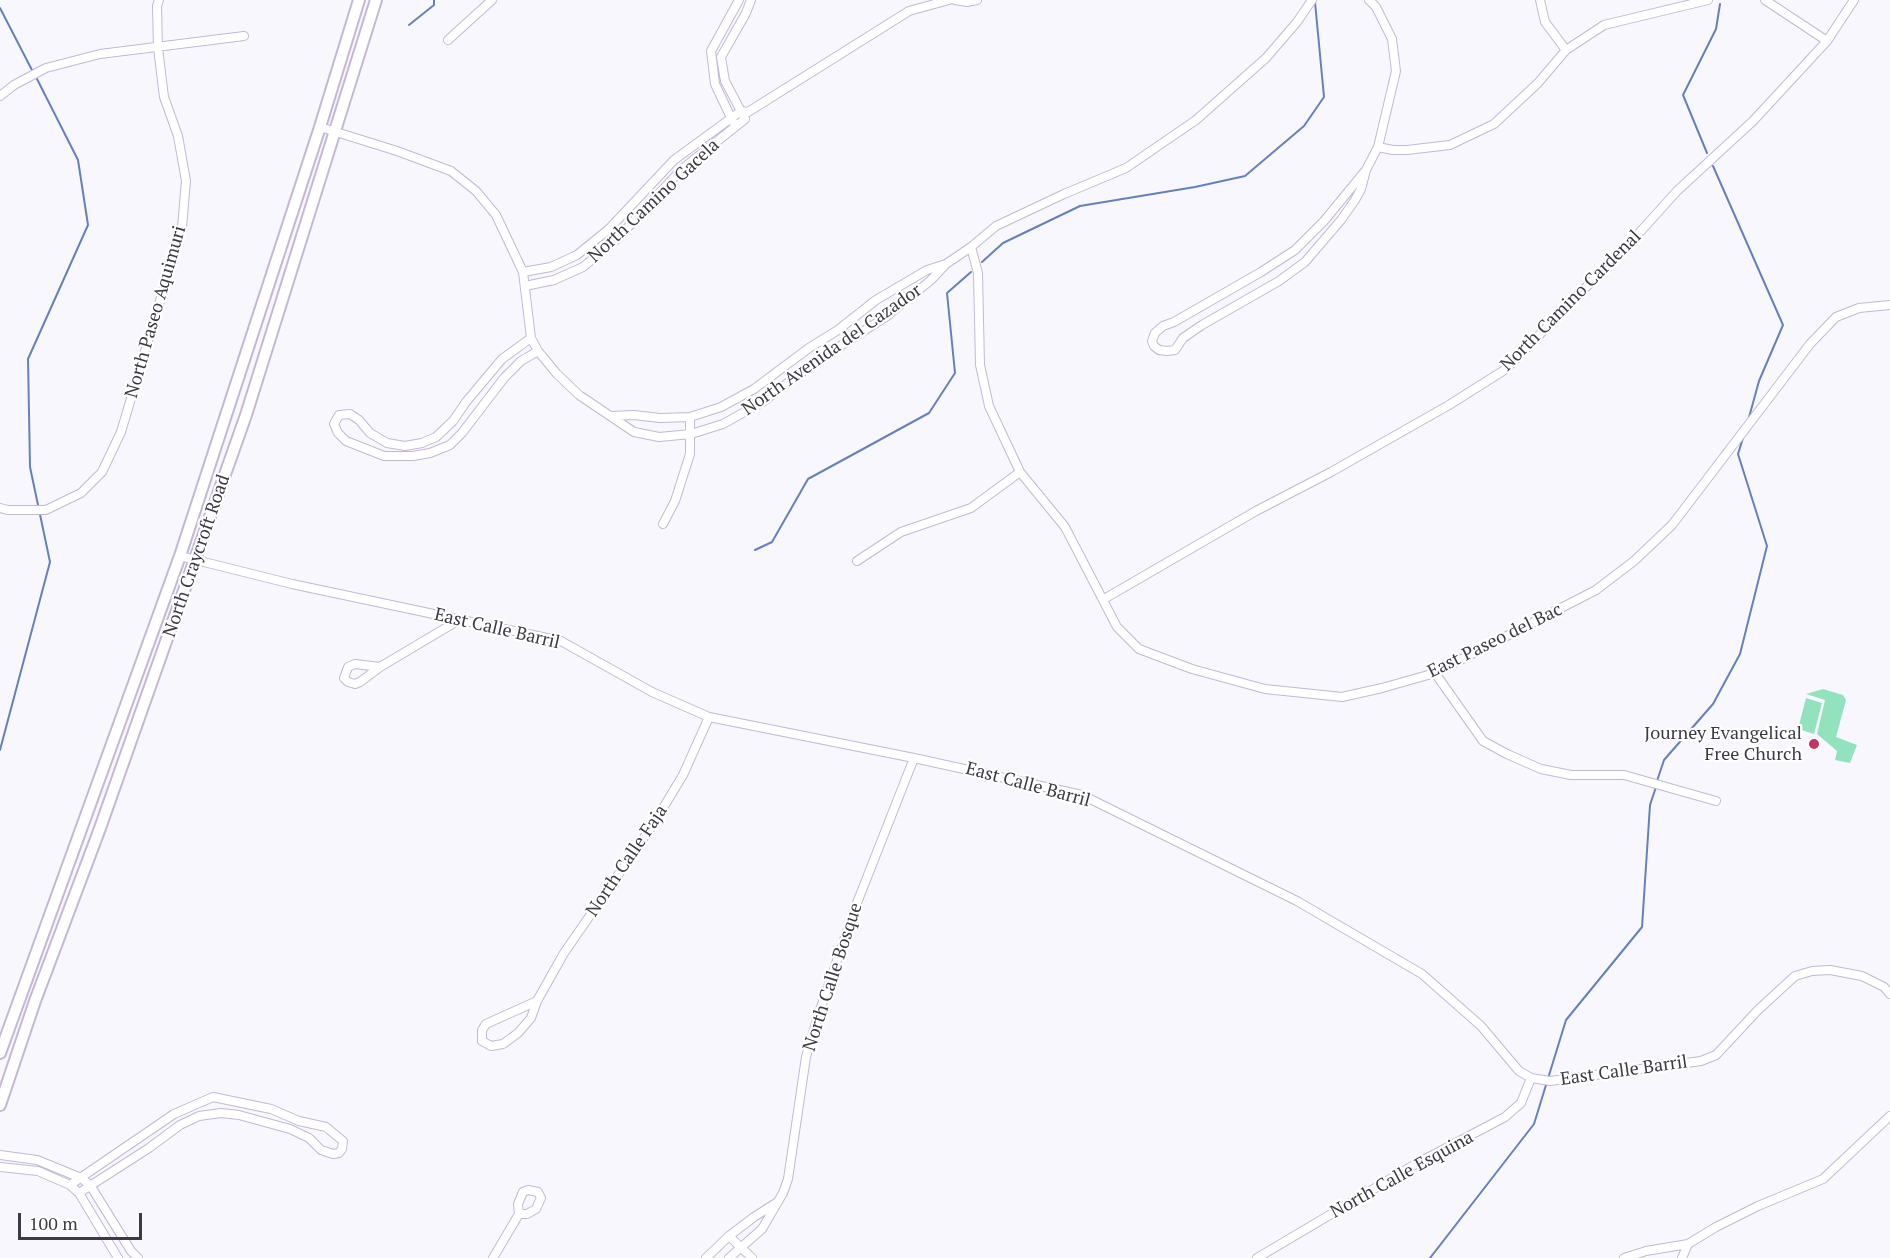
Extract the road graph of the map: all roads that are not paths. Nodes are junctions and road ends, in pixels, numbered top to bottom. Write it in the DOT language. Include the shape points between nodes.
graph roads {
  1 [pos="159,0"];
  2 [pos="359,0"];
  3 [pos="376,0"];
  4 [pos="492,0"];
  5 [pos="739,0"];
  6 [pos="751,0"];
  7 [pos="908,0"];
  8 [pos="950,0"];
  9 [pos="955,0"];
  10 [pos="977,0"];
  11 [pos="1312,0"];
  12 [pos="1369,0"];
  13 [pos="1540,0"];
  14 [pos="1708,0"];
  15 [pos="1765,0"];
  16 [pos="1854,0"];
  17 [pos="909,11"];
  18 [pos="244,36"];
  19 [pos="448,40"];
  20 [pos="1827,41"];
  21 [pos="158,48"];
  22 [pos="1566,50"];
  23 [pos="0,96"];
  24 [pos="745,114"];
  25 [pos="733,122"];
  26 [pos="320,127"];
  27 [pos="335,132"];
  28 [pos="1378,147"];
  29 [pos="1365,170"];
  30 [pos="635,201"];
  31 [pos="641,213"];
  32 [pos="971,247"];
  33 [pos="946,264"];
  34 [pos="523,272"];
  35 [pos="525,286"];
  36 [pos="1890,305"];
  37 [pos="531,338"];
  38 [pos="538,351"];
  39 [pos="612,416"];
  40 [pos="690,417"];
  41 [pos="691,434"];
  42 [pos="1020,472"];
  43 [pos="0,508"];
  44 [pos="663,524"];
  45 [pos="180,555"];
  46 [pos="196,561"];
  47 [pos="857,561"];
  48 [pos="1104,600"];
  49 [pos="459,620"];
  50 [pos="380,667"];
  51 [pos="1435,673"];
  52 [pos="709,717"];
  53 [pos="914,758"];
  54 [pos="1716,801"];
  55 [pos="1890,994"];
  56 [pos="537,1001"];
  57 [pos="0,1053"];
  58 [pos="1531,1078"];
  59 [pos="0,1105"];
  60 [pos="1890,1116"];
  61 [pos="0,1155"];
  62 [pos="0,1167"];
  63 [pos="81,1178"];
  64 [pos="69,1185"];
  65 [pos="90,1185"];
  66 [pos="78,1192"];
  67 [pos="778,1202"];
  68 [pos="519,1214"];
  69 [pos="729,1236"];
  70 [pos="720,1244"];
  71 [pos="1688,1244"];
  72 [pos="741,1247"];
  73 [pos="131,1251"];
  74 [pos="731,1257"];
  75 [pos="120,1258"];
  76 [pos="138,1258"];
  77 [pos="493,1258"];
  78 [pos="706,1258"];
  79 [pos="752,1258"];
  80 [pos="1257,1258"];
  81 [pos="1624,1258"];
  82 [pos="1682,1258"];
  1 -- 21 [label="street, North Paseo Aquimuri"];
  2 -- 26 [label="main road, North Craycroft Road"];
  3 -- 27 [label="main road, North Craycroft Road"];
  4 -- 19 [label="street"];
  5 -- 25 [label="street" via="711,51 715,84"];
  6 -- 24 [label="street" via="721,57 725,81"];
  7 -- 17 [label="street"];
  8 -- 17 [label="street, North Camino Gacela"];
  9 -- 10 [label="street"];
  11 -- 32 [label="street, North Avenida del Cazador" via="1266,58 1196,120 1126,168 996,226"];
  12 -- 28 [label="street" via="1392,39 1396,71"];
  13 -- 22 [label="street" via="1545,22"];
  14 -- 22 [label="street" via="1604,25"];
  15 -- 20 [label="street"];
  16 -- 20 [label="street, North Camino Cardenal"];
  17 -- 24 [label="street, North Camino Gacela"];
  18 -- 21 [label="street"];
  20 -- 48 [label="street, North Camino Cardenal" via="1753,121 1677,191 1506,369"];
  21 -- 23 [label="street" via="100,54 45,68"];
  21 -- 43 [label="street, North Paseo Aquimuri" via="164,97 178,136 186,181 182,227 121,432 102,472 81,493 46,510"];
  22 -- 28 [label="street" via="1494,124 1450,145 1400,150"];
  24 -- 25 [label="street, North Camino Gacela"];
  25 -- 30 [label="street, North Camino Gacela" via="674,160"];
  25 -- 31 [label="street, North Camino Gacela"];
  26 -- 27 [label="street, North Avenida del Cazador"];
  26 -- 45 [label="main road, North Craycroft Road"];
  27 -- 34 [label="street, North Avenida del Cazador" via="451,171 476,190 496,215"];
  27 -- 46 [label="main road, North Craycroft Road"];
  28 -- 29 [label="street"];
  29 -- 29 [label="street" via="1295,250 1163,326 1155,333 1154,346 1175,350 1202,325 1305,262 1350,207 1361,189"];
  30 -- 31 [label="street"];
  30 -- 34 [label="street, North Camino Gacela" via="577,255 551,267"];
  31 -- 35 [label="street, North Camino Gacela" via="583,267 554,280"];
  32 -- 33 [label="street, North Avenida del Cazador"];
  32 -- 42 [label="street, East Paseo del Bac" via="978,273 980,364 989,406"];
  33 -- 40 [label="street, North Avenida del Cazador" via="927,270 876,300 754,389 722,407"];
  33 -- 41 [label="street, North Avenida del Cazador" via="886,316 764,401 723,424"];
  34 -- 35 [label="street, North Avenida del Cazador"];
  35 -- 37 [label="street, North Avenida del Cazador"];
  36 -- 51 [label="street, East Paseo del Bac" via="1859,308 1836,317 1810,344 1672,525 1634,561 1596,590"];
  37 -- 38 [label="street, North Avenida del Cazador"];
  37 -- 38 [label="street" via="502,359 436,437 405,446 387,443 350,414 339,415 334,424 338,433 346,441 384,456 413,456 450,445 504,378"];
  38 -- 39 [label="street, North Avenida del Cazador" via="579,395"];
  39 -- 40 [label="street, North Avenida del Cazador"];
  39 -- 41 [label="street, North Avenida del Cazador" via="634,432 659,437"];
  40 -- 41 [label="street"];
  41 -- 44 [label="street" via="690,454"];
  42 -- 47 [label="street" via="971,508 901,532"];
  42 -- 48 [label="street, East Paseo del Bac" via="1065,527"];
  45 -- 46 [label="street, East Calle Barril"];
  45 -- 57 [label="main road, North Craycroft Road"];
  46 -- 49 [label="street, East Calle Barril"];
  46 -- 59 [label="main road, North Craycroft Road"];
  48 -- 51 [label="street, East Paseo del Bac" via="1117,627 1139,649 1192,669 1265,689 1342,697"];
  49 -- 50 [label="street"];
  49 -- 52 [label="street, East Calle Barril" via="561,641 652,692"];
  51 -- 54 [label="street" via="1483,741 1507,754 1541,769 1571,775 1624,775"];
  52 -- 53 [label="street, East Calle Barril"];
  52 -- 56 [label="street, North Calle Faja" via="683,775 654,823 564,953"];
  53 -- 58 [label="street, East Calle Barril" via="1082,795 1297,901 1422,974 1481,1026 1519,1071"];
  53 -- 67 [label="street, North Calle Bosque" via="819,1013 801,1082 788,1179"];
  55 -- 58 [label="street, East Calle Barril" via="1862,976 1812,971 1795,976 1709,1058 1550,1081"];
  56 -- 56 [label="street, North Calle Faja" via="486,1024 482,1041 491,1046 510,1039 531,1018"];
  58 -- 80 [label="street, North Calle Esquina" via="1521,1103 1505,1118 1413,1165"];
  60 -- 71 [label="street" via="1823,1179 1758,1206"];
  61 -- 63 [label="street" via="37,1160"];
  62 -- 64 [label="street" via="38,1172"];
  63 -- 64 [label="street"];
  63 -- 65 [label="street"];
  63 -- 65 [label="street" via="174,1114 213,1097 271,1108 299,1121 326,1127 343,1142 339,1153 333,1154 290,1129 239,1115 200,1116 180,1125"];
  64 -- 66 [label="street"];
  65 -- 66 [label="street"];
  65 -- 73 [label="street"];
  66 -- 75 [label="street"];
  67 -- 69 [label="street"];
  67 -- 72 [label="street, North Calle Bosque" via="762,1229"];
  68 -- 77 [label="street"];
  69 -- 70 [label="street"];
  69 -- 72 [label="street"];
  70 -- 74 [label="street"];
  70 -- 78 [label="street"];
  71 -- 81 [label="street"];
  71 -- 82 [label="street"];
  72 -- 74 [label="street, North Calle Bosque"];
  72 -- 79 [label="street"];
  73 -- 75 [label="street"];
  73 -- 76 [label="street"];
}
